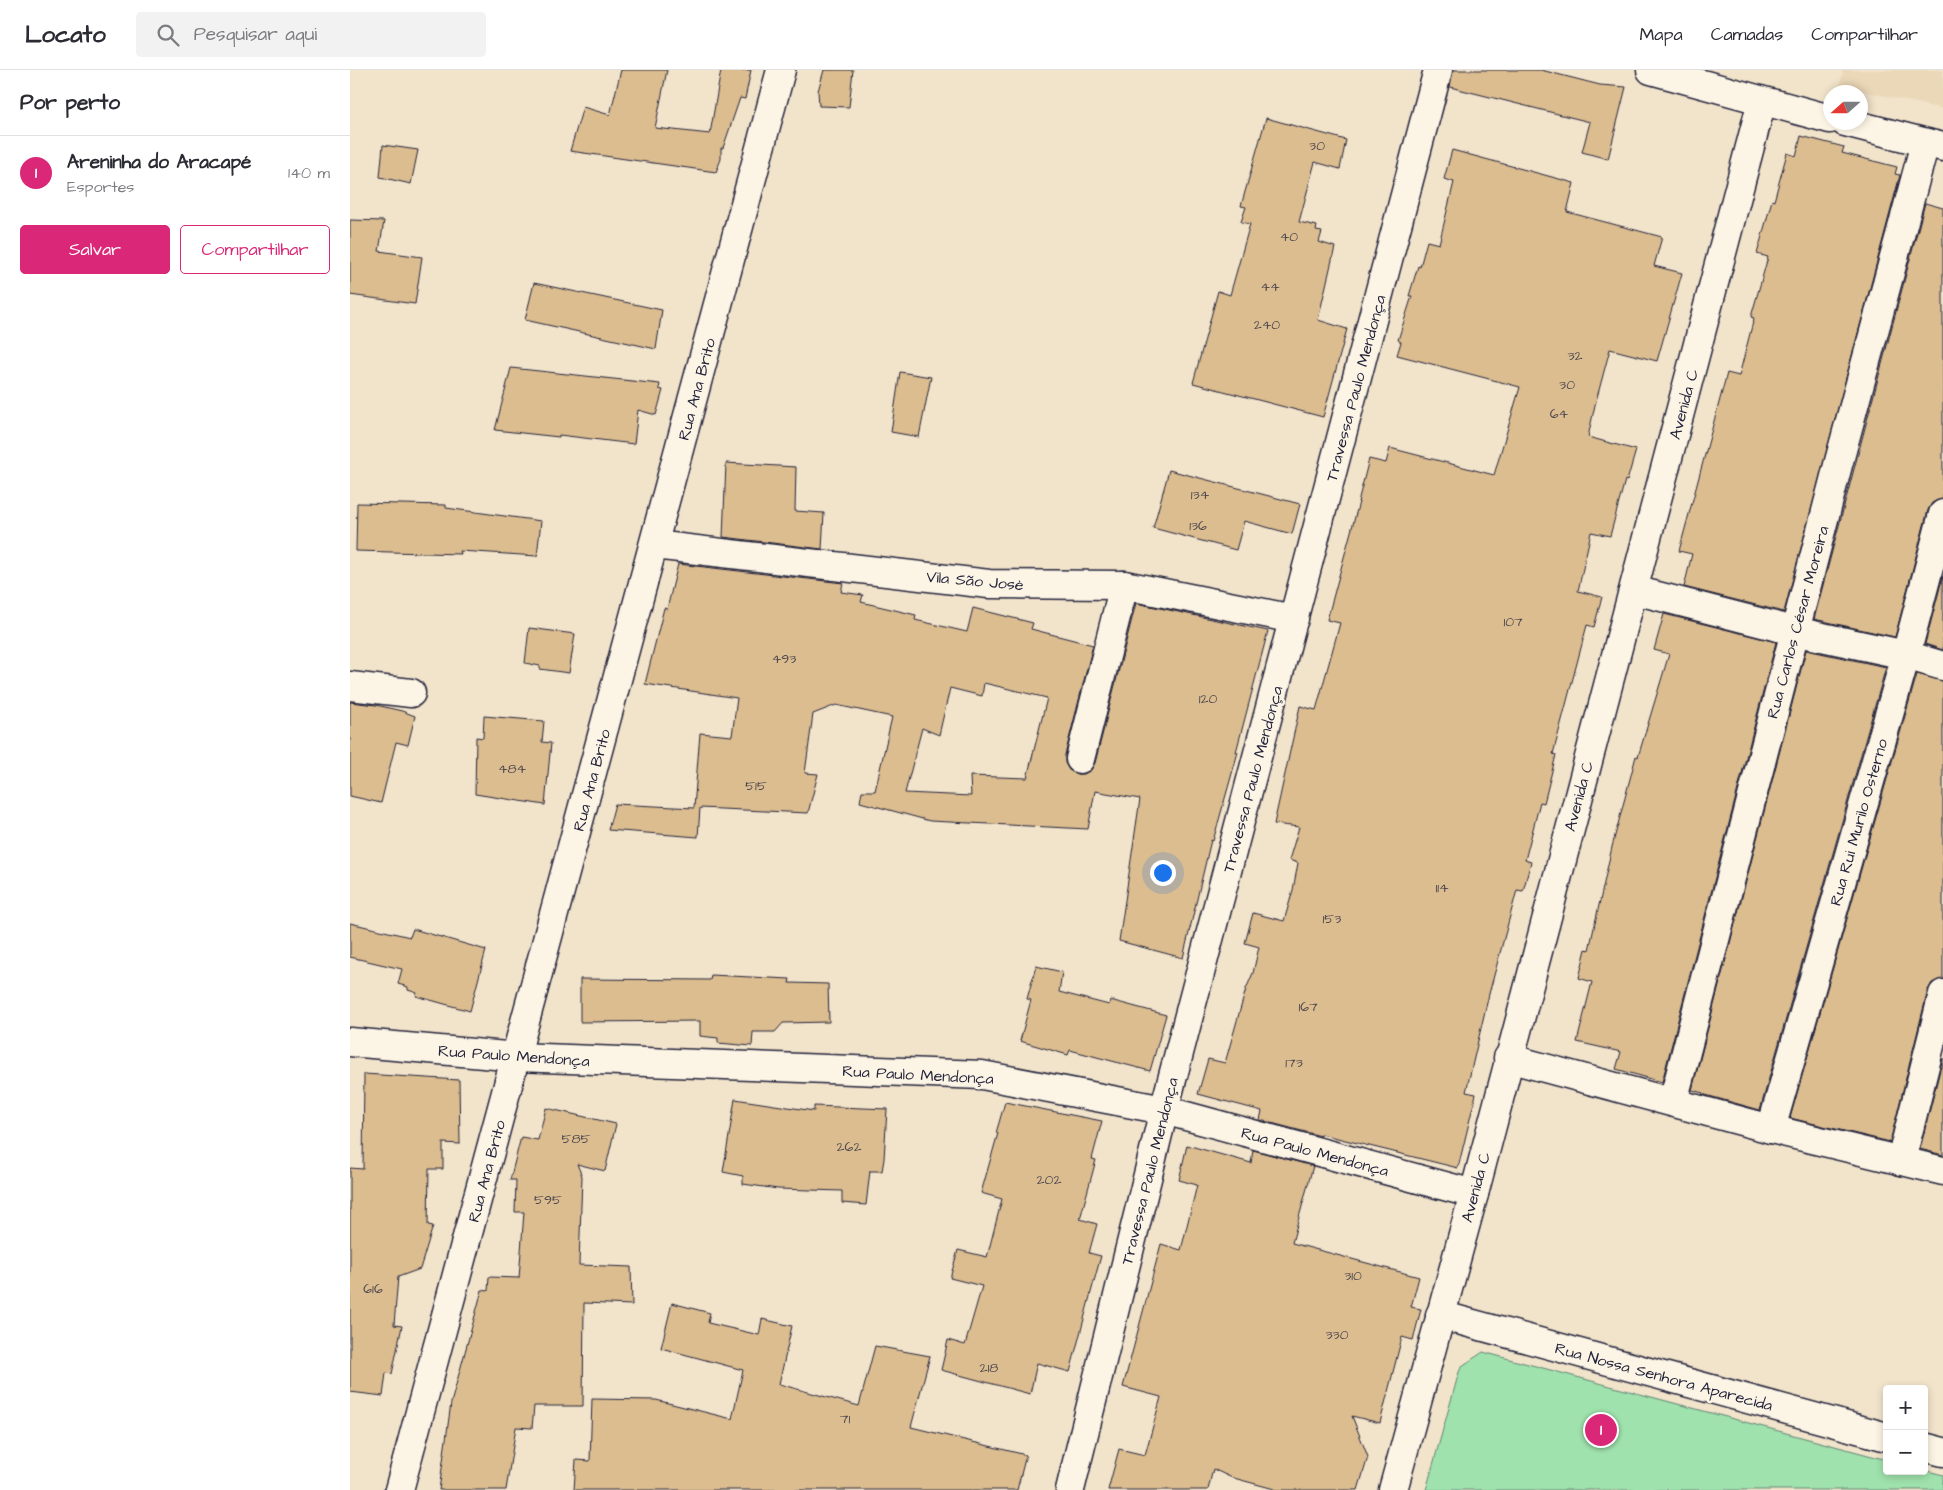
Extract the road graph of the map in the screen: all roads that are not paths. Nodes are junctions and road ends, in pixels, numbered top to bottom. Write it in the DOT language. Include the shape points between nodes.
graph roads {
  1 [pos="782,70"];
  2 [pos="1438,70"];
  3 [pos="1651,70"];
  4 [pos="1762,101"];
  5 [pos="1823,117"];
  6 [pos="1868,128"];
  7 [pos="1934,145"];
  8 [pos="1943,514"];
  9 [pos="654,545"];
  10 [pos="1124,585"];
  11 [pos="1634,590"];
  12 [pos="1294,619"];
  13 [pos="1794,631"];
  14 [pos="1906,655"];
  15 [pos="1943,666"];
  16 [pos="350,686"];
  17 [pos="411,693"];
  18 [pos="1080,759"];
  19 [pos="1943,994"];
  20 [pos="350,1042"];
  21 [pos="517,1057"];
  22 [pos="1508,1058"];
  23 [pos="1672,1102"];
  24 [pos="1164,1110"];
  25 [pos="1771,1128"];
  26 [pos="1901,1161"];
  27 [pos="1943,1171"];
  28 [pos="1474,1194"];
  29 [pos="1440,1315"];
  30 [pos="1883,1436"];
  31 [pos="1928,1448"];
  32 [pos="1943,1452"];
  33 [pos="399,1490"];
  34 [pos="1070,1490"];
  35 [pos="1393,1490"];
  1 -- 9 [label="street, Rua Ana Brito"];
  2 -- 12 [label="street, Travessa Paulo Mendonça"];
  3 -- 4 [label="street"];
  4 -- 5 [label="street"];
  4 -- 11 [label="street, Avenida C"];
  6 -- 7 [label="street"];
  7 -- 13 [label="street, Rua Carlos César Moreira"];
  8 -- 14 [label="street, Rua Rui Murilo Osterno"];
  9 -- 10 [label="street, Vila São Josè" via="990,584"];
  9 -- 21 [label="street, Rua Ana Brito"];
  10 -- 12 [label="street, Vila São Josè"];
  10 -- 18 [label="street"];
  11 -- 13 [label="street"];
  11 -- 22 [label="street, Avenida C"];
  12 -- 24 [label="street, Travessa Paulo Mendonça"];
  13 -- 14 [label="street"];
  13 -- 23 [label="street, Rua Carlos César Moreira"];
  14 -- 15 [label="street"];
  14 -- 25 [label="street, Rua Rui Murilo Osterno"];
  16 -- 17 [label="street"];
  19 -- 26 [label="street"];
  20 -- 21 [label="street, Rua Paulo Mendonça"];
  21 -- 24 [label="street, Rua Paulo Mendonça" via="982,1075"];
  21 -- 33 [label="street, Rua Ana Brito"];
  22 -- 23 [label="street"];
  22 -- 28 [label="street, Avenida C"];
  23 -- 25 [label="street"];
  24 -- 28 [label="street, Rua Paulo Mendonça"];
  24 -- 34 [label="street, Travessa Paulo Mendonça"];
  25 -- 26 [label="street"];
  26 -- 27 [label="street"];
  28 -- 29 [label="street, Avenida C"];
  29 -- 30 [label="street, Rua Nossa Senhora Aparecida"];
  29 -- 35 [label="street, Avenida C"];
  31 -- 32 [label="street"];
}
